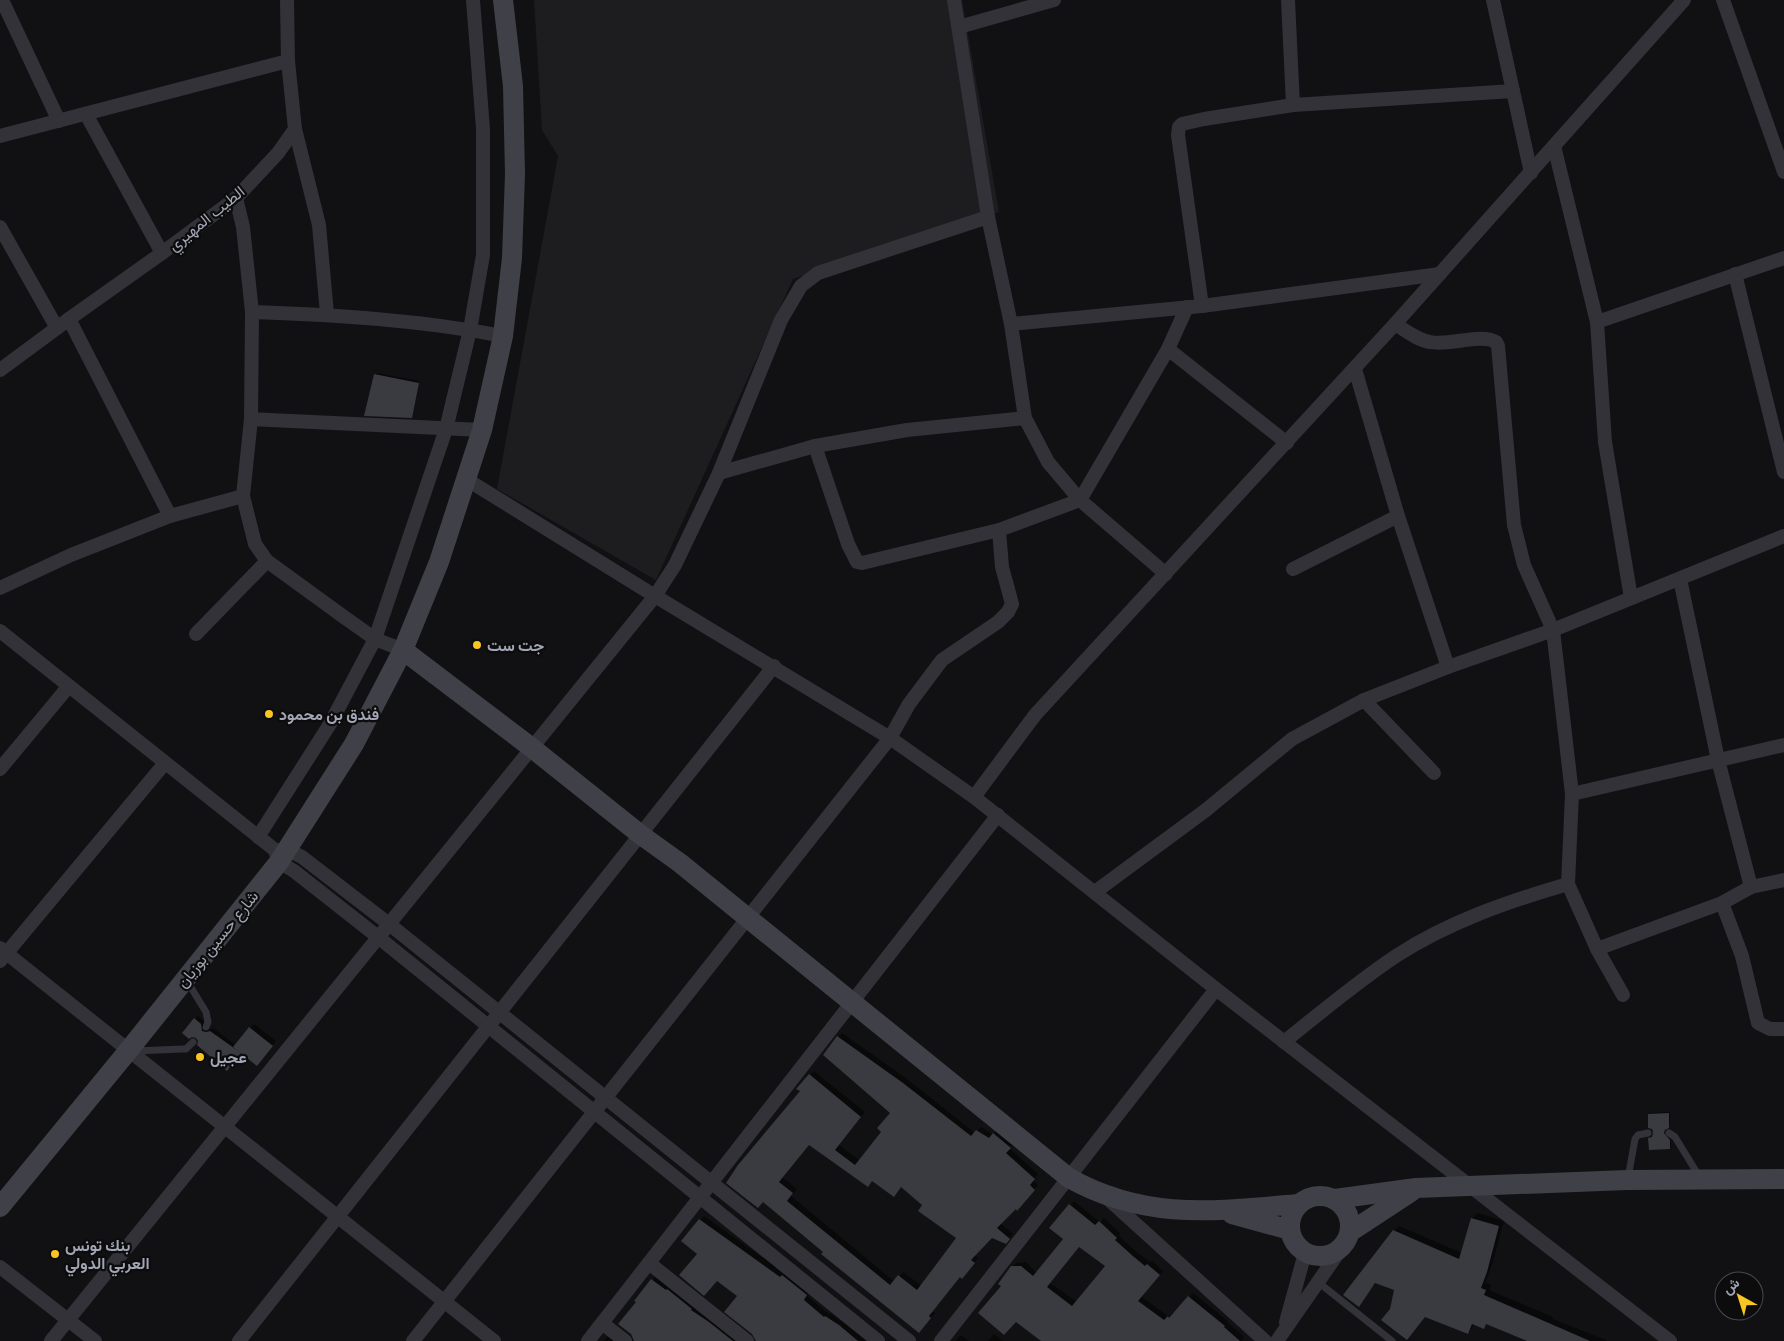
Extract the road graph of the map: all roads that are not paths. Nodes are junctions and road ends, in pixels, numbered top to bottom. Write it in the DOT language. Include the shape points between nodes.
graph roads {
  1 [pos="2,0"];
  2 [pos="287,0"];
  3 [pos="473,0"];
  4 [pos="503,0"];
  5 [pos="954,0"];
  6 [pos="1054,0"];
  7 [pos="1288,0"];
  8 [pos="1493,0"];
  9 [pos="1684,0"];
  10 [pos="1723,0"];
  11 [pos="959,27"];
  12 [pos="288,61"];
  13 [pos="1512,91"];
  14 [pos="1293,105"];
  15 [pos="86,114"];
  16 [pos="59,122"];
  17 [pos="295,129"];
  18 [pos="0,136"];
  19 [pos="1554,146"];
  20 [pos="1784,172"];
  21 [pos="1530,173"];
  22 [pos="236,198"];
  23 [pos="988,217"];
  24 [pos="0,227"];
  25 [pos="162,254"];
  26 [pos="1784,258"];
  27 [pos="1440,274"];
  28 [pos="1735,274"];
  29 [pos="1202,306"];
  30 [pos="1187,307"];
  31 [pos="252,312"];
  32 [pos="327,314"];
  33 [pos="68,319"];
  34 [pos="1597,322"];
  35 [pos="1011,324"];
  36 [pos="1395,324"];
  37 [pos="57,328"];
  38 [pos="470,330"];
  39 [pos="503,336"];
  40 [pos="1168,349"];
  41 [pos="1354,369"];
  42 [pos="0,370"];
  43 [pos="1025,418"];
  44 [pos="251,419"];
  45 [pos="446,429"];
  46 [pos="482,430"];
  47 [pos="1287,443"];
  48 [pos="815,446"];
  49 [pos="1784,472"];
  50 [pos="719,473"];
  51 [pos="466,479"];
  52 [pos="243,496"];
  53 [pos="1080,500"];
  54 [pos="170,516"];
  55 [pos="1398,516"];
  56 [pos="999,530"];
  57 [pos="1784,536"];
  58 [pos="267,561"];
  59 [pos="1293,570"];
  60 [pos="1166,574"];
  61 [pos="1680,579"];
  62 [pos="0,588"];
  63 [pos="655,596"];
  64 [pos="1631,598"];
  65 [pos="1553,630"];
  66 [pos="0,631"];
  67 [pos="196,634"];
  68 [pos="375,639"];
  69 [pos="403,650"];
  70 [pos="774,666"];
  71 [pos="1448,667"];
  72 [pos="69,686"];
  73 [pos="1364,700"];
  74 [pos="890,738"];
  75 [pos="1784,745"];
  76 [pos="532,748"];
  77 [pos="1718,760"];
  78 [pos="165,763"];
  79 [pos="0,769"];
  80 [pos="1434,773"];
  81 [pos="1572,794"];
  82 [pos="974,797"];
  83 [pos="998,815"];
  84 [pos="641,835"];
  85 [pos="258,837"];
  86 [pos="281,854"];
  87 [pos="1784,880"];
  88 [pos="1568,884"];
  89 [pos="1751,886"];
  90 [pos="1095,892"];
  91 [pos="1722,903"];
  92 [pos="747,920"];
  93 [pos="389,924"];
  94 [pos="378,937"];
  95 [pos="1597,949"];
  96 [pos="2,954"];
  97 [pos="185,979"];
  98 [pos="1216,989"];
  99 [pos="1623,995"];
  100 [pos="852,1002"];
  101 [pos="499,1014"];
  102 [pos="206,1027"];
  103 [pos="488,1027"];
  104 [pos="1784,1029"];
  105 [pos="193,1042"];
  106 [pos="1284,1042"];
  107 [pos="128,1051"];
  108 [pos="606,1097"];
  109 [pos="595,1112"];
  110 [pos="224,1127"];
  111 [pos="1669,1133"];
  112 [pos="1648,1134"];
  113 [pos="1069,1178"];
  114 [pos="1701,1178"];
  115 [pos="1784,1179"];
  116 [pos="1627,1180"];
  117 [pos="712,1183"];
  118 [pos="1470,1186"];
  119 [pos="1416,1188"];
  120 [pos="1103,1195"];
  121 [pos="700,1197"];
  122 [pos="1335,1199"];
  123 [pos="1300,1204"];
  124 [pos="0,1207"];
  125 [pos="1220,1211"];
  126 [pos="337,1217"];
  127 [pos="1290,1230"];
  128 [pos="1346,1240"];
  129 [pos="1305,1253"];
  130 [pos="649,1263"];
  131 [pos="0,1267"];
  132 [pos="1318,1282"];
  133 [pos="444,1302"];
  134 [pos="68,1320"];
  135 [pos="602,1323"];
  136 [pos="1280,1338"];
  137 [pos="50,1341"];
  138 [pos="95,1341"];
  139 [pos="239,1341"];
  140 [pos="413,1341"];
  141 [pos="494,1341"];
  142 [pos="588,1341"];
  143 [pos="626,1341"];
  144 [pos="747,1341"];
  145 [pos="878,1341"];
  146 [pos="909,1341"];
  147 [pos="941,1341"];
  148 [pos="1265,1341"];
  149 [pos="1392,1341"];
  150 [pos="1670,1341"];
  1 -- 16 [label="street"];
  2 -- 12 [label="street"];
  3 -- 38 [label="street" via="484,205 483,255"];
  4 -- 39 [label="main road, شارع حسين بوزيان" via="513,86 515,174 512,258"];
  5 -- 11 [label="street"];
  6 -- 11 [label="street"];
  7 -- 14 [label="street"];
  8 -- 13 [label="street"];
  9 -- 19 [label="street"];
  10 -- 20 [label="street"];
  11 -- 23 [label="street"];
  12 -- 15 [label="street"];
  12 -- 17 [label="street"];
  13 -- 14 [label="street"];
  13 -- 21 [label="street"];
  14 -- 29 [label="street" via="1192,121 1179,127"];
  15 -- 16 [label="street"];
  15 -- 25 [label="street"];
  16 -- 18 [label="street"];
  17 -- 22 [label="street, الطيب المهيري" via="278,153"];
  17 -- 32 [label="street" via="319,225"];
  19 -- 21 [label="street"];
  19 -- 34 [label="street"];
  21 -- 27 [label="street"];
  22 -- 25 [label="street, الطيب المهيري"];
  22 -- 31 [label="street" via="243,227"];
  23 -- 35 [label="street"];
  23 -- 50 [label="street" via="818,273 801,286 781,320"];
  24 -- 37 [label="street"];
  25 -- 33 [label="street, الطيب المهيري"];
  26 -- 28 [label="street"];
  27 -- 29 [label="street"];
  27 -- 36 [label="street"];
  28 -- 34 [label="street"];
  28 -- 49 [label="street"];
  29 -- 30 [label="street"];
  30 -- 35 [label="street"];
  30 -- 40 [label="street"];
  31 -- 32 [label="street"];
  31 -- 44 [label="street"];
  32 -- 38 [label="street"];
  33 -- 37 [label="street, الطيب المهيري"];
  33 -- 54 [label="street"];
  34 -- 64 [label="street" via="1605,442"];
  35 -- 43 [label="street"];
  36 -- 41 [label="street"];
  36 -- 65 [label="street" via="1430,342 1488,338 1496,342 1514,526 1524,565"];
  37 -- 42 [label="street, الطيب المهيري"];
  38 -- 39 [label="street"];
  38 -- 45 [label="street"];
  39 -- 46 [label="main road, شارع حسين بوزيان"];
  40 -- 47 [label="street"];
  40 -- 53 [label="street"];
  41 -- 47 [label="street"];
  41 -- 55 [label="street"];
  43 -- 48 [label="street" via="907,430"];
  43 -- 53 [label="street" via="1048,462"];
  44 -- 45 [label="street"];
  44 -- 52 [label="street"];
  45 -- 46 [label="street"];
  45 -- 68 [label="street"];
  46 -- 51 [label="main road, شارع حسين بوزيان"];
  47 -- 60 [label="street"];
  48 -- 50 [label="street"];
  48 -- 56 [label="street" via="857,562"];
  50 -- 63 [label="street" via="675,566"];
  51 -- 63 [label="street"];
  51 -- 69 [label="main road, شارع حسين بوزيان" via="439,562"];
  52 -- 54 [label="street"];
  52 -- 58 [label="street" via="255,544"];
  53 -- 56 [label="street"];
  53 -- 60 [label="street"];
  54 -- 62 [label="street"];
  55 -- 59 [label="street"];
  55 -- 71 [label="street"];
  56 -- 74 [label="street" via="1002,567 1012,604 1008,612 942,660 909,704"];
  57 -- 61 [label="street"];
  58 -- 67 [label="street"];
  58 -- 68 [label="street"];
  60 -- 82 [label="street" via="1035,715"];
  61 -- 64 [label="street"];
  61 -- 77 [label="street"];
  63 -- 70 [label="street"];
  63 -- 76 [label="street"];
  64 -- 65 [label="street"];
  65 -- 71 [label="street"];
  65 -- 81 [label="street"];
  66 -- 72 [label="street"];
  68 -- 69 [label="street"];
  68 -- 85 [label="street" via="330,724"];
  69 -- 76 [label="main road"];
  69 -- 86 [label="main road, شارع حسين بوزيان" via="354,744"];
  70 -- 74 [label="street"];
  70 -- 84 [label="street"];
  71 -- 73 [label="street"];
  72 -- 78 [label="street"];
  72 -- 79 [label="street"];
  73 -- 80 [label="street"];
  73 -- 90 [label="street" via="1292,739 1206,810"];
  74 -- 82 [label="street"];
  74 -- 92 [label="street"];
  75 -- 77 [label="street"];
  76 -- 84 [label="main road"];
  76 -- 93 [label="street"];
  77 -- 81 [label="street"];
  77 -- 89 [label="street"];
  78 -- 85 [label="street"];
  78 -- 96 [label="street"];
  81 -- 88 [label="street"];
  82 -- 83 [label="street"];
  83 -- 90 [label="street"];
  83 -- 100 [label="street"];
  84 -- 92 [label="main road"];
  84 -- 101 [label="street"];
  85 -- 86 [label="street"];
  86 -- 93 [label="street" via="302,856"];
  86 -- 94 [label="street" via="294,871"];
  86 -- 97 [label="main road, شارع حسين بوزيان"];
  87 -- 89 [label="street"];
  88 -- 95 [label="street"];
  88 -- 106 [label="street" via="1523,897 1428,937 1347,991"];
  89 -- 91 [label="street"];
  90 -- 98 [label="street"];
  91 -- 95 [label="street"];
  91 -- 104 [label="street" via="1742,956 1758,1023 1770,1029"];
  92 -- 100 [label="main road"];
  92 -- 108 [label="street"];
  93 -- 94 [label="street"];
  93 -- 101 [label="street"];
  94 -- 103 [label="street"];
  94 -- 110 [label="street"];
  95 -- 99 [label="street"];
  96 -- 107 [label="street"];
  97 -- 102 [label="lane" via="206,1012"];
  97 -- 107 [label="main road, شارع حسين بوزيان"];
  98 -- 106 [label="street"];
  98 -- 113 [label="street"];
  100 -- 113 [label="main road"];
  100 -- 117 [label="street"];
  101 -- 103 [label="street"];
  101 -- 108 [label="street"];
  103 -- 109 [label="street"];
  103 -- 126 [label="street"];
  105 -- 107 [label="lane" via="186,1049"];
  106 -- 118 [label="street"];
  107 -- 110 [label="street"];
  107 -- 124 [label="main road, شارع حسين بوزيان"];
  108 -- 109 [label="street"];
  108 -- 117 [label="street"];
  109 -- 121 [label="street"];
  109 -- 133 [label="street"];
  110 -- 126 [label="street"];
  110 -- 134 [label="street"];
  111 -- 114 [label="lane"];
  112 -- 116 [label="lane" via="1638,1135 1635,1139"];
  113 -- 120 [label="main road"];
  113 -- 147 [label="street"];
  114 -- 115 [label="main road"];
  114 -- 116 [label="main road"];
  116 -- 118 [label="main road"];
  117 -- 121 [label="street"];
  117 -- 146 [label="street"];
  118 -- 119 [label="main road"];
  118 -- 150 [label="street"];
  119 -- 122 [label="main road"];
  119 -- 128 [label="main road"];
  120 -- 125 [label="main road" via="1160,1208"];
  120 -- 148 [label="street"];
  121 -- 130 [label="street"];
  121 -- 145 [label="street"];
  122 -- 123 [label="main road" via="1316,1196"];
  122 -- 128 [label="main road" via="1348,1213 1350,1222"];
  123 -- 125 [label="main road"];
  123 -- 127 [label="main road" via="1290,1220"];
  125 -- 127 [label="main road"];
  126 -- 133 [label="street"];
  126 -- 139 [label="street"];
  127 -- 129 [label="main road" via="1292,1239"];
  128 -- 129 [label="main road" via="1333,1254 1324,1257"];
  128 -- 132 [label="street"];
  129 -- 136 [label="street"];
  130 -- 135 [label="street"];
  130 -- 144 [label="street"];
  131 -- 134 [label="street"];
  132 -- 136 [label="street"];
  132 -- 149 [label="lane"];
  133 -- 140 [label="street"];
  133 -- 141 [label="street"];
  134 -- 137 [label="street"];
  134 -- 138 [label="street"];
  135 -- 142 [label="street"];
  135 -- 143 [label="street"];
}
